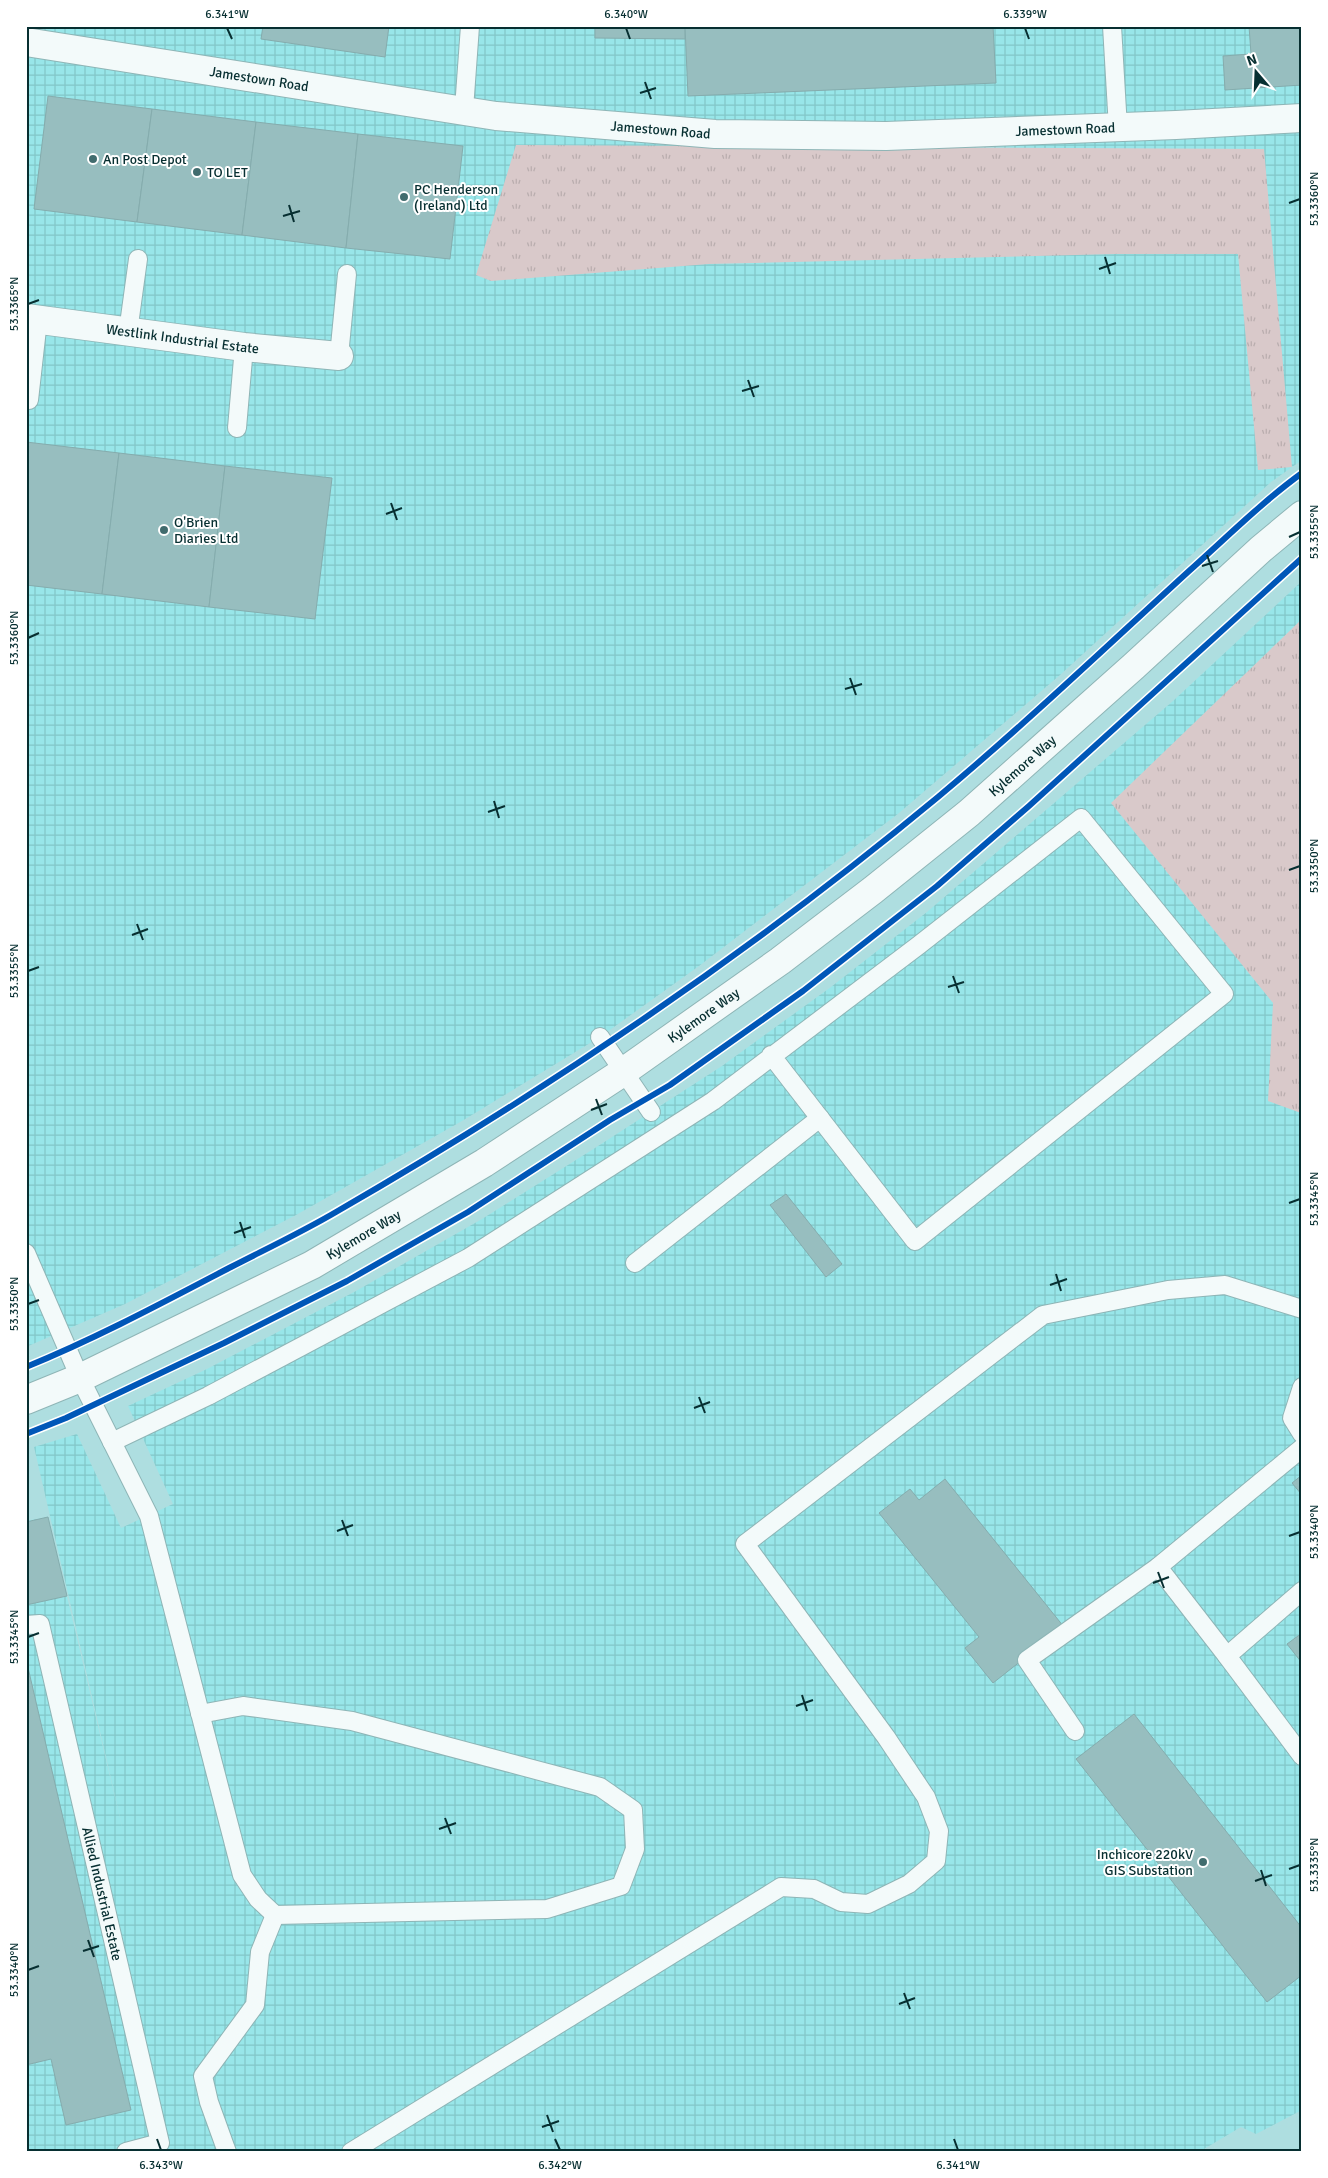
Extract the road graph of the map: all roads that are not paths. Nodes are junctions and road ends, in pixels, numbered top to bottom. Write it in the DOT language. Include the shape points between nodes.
graph roads {
  1 [pos="470,26"];
  2 [pos="1112,26"];
  3 [pos="26,42"];
  4 [pos="464,109"];
  5 [pos="1302,118"];
  6 [pos="1118,128"];
  7 [pos="138,259"];
  8 [pos="348,274"];
  9 [pos="32,319"];
  10 [pos="128,332"];
  11 [pos="244,347"];
  12 [pos="339,356"];
  13 [pos="30,400"];
  14 [pos="237,428"];
  15 [pos="1302,515"];
  16 [pos="600,1037"];
  17 [pos="771,1055"];
  18 [pos="624,1072"];
  19 [pos="652,1112"];
  20 [pos="820,1118"];
  21 [pos="26,1253"];
  22 [pos="634,1263"];
  23 [pos="1302,1309"];
  24 [pos="80,1378"];
  25 [pos="1302,1386"];
  26 [pos="26,1400"];
  27 [pos="1302,1434"];
  28 [pos="112,1442"];
  29 [pos="1302,1448"];
  30 [pos="1158,1567"];
  31 [pos="1302,1591"];
  32 [pos="26,1625"];
  33 [pos="1227,1656"];
  34 [pos="200,1714"];
  35 [pos="1075,1731"];
  36 [pos="1302,1756"];
  37 [pos="274,1915"];
  38 [pos="126,2152"];
  39 [pos="227,2152"];
  40 [pos="351,2152"];
  1 -- 4 [label="lane"];
  2 -- 6 [label="lane"];
  3 -- 4 [label="street, Jamestown Road"];
  4 -- 6 [label="street, Jamestown Road" via="496,116 715,134 886,136"];
  5 -- 6 [label="street, Jamestown Road"];
  7 -- 10 [label="lane"];
  8 -- 12 [label="lane"];
  9 -- 10 [label="street, Westlink Industrial Estate"];
  9 -- 13 [label="lane"];
  10 -- 11 [label="street, Westlink Industrial Estate"];
  11 -- 12 [label="street, Westlink Industrial Estate"];
  11 -- 14 [label="lane"];
  15 -- 18 [label="street, Kylemore Way" via="969,813 780,961"];
  16 -- 18 [label="lane"];
  17 -- 20 [label="lane"];
  17 -- 20 [label="lane" via="919,945 1080,818 1224,994 915,1241"];
  17 -- 28 [label="lane" via="713,1100 468,1258 208,1396"];
  18 -- 19 [label="lane"];
  18 -- 24 [label="street, Kylemore Way" via="484,1164 312,1265"];
  20 -- 22 [label="lane"];
  21 -- 24 [label="lane"];
  23 -- 40 [label="lane" via="1225,1285 1168,1290 1043,1315 745,1544 926,1797 939,1831 936,1861 909,1884 868,1904 841,1902 814,1889 781,1887"];
  24 -- 26 [label="street, Kylemore Way"];
  24 -- 28 [label="lane"];
  25 -- 27 [label="lane" via="1292,1418"];
  28 -- 34 [label="lane" via="149,1516"];
  29 -- 30 [label="lane"];
  30 -- 33 [label="lane"];
  30 -- 35 [label="lane" via="1027,1660"];
  31 -- 33 [label="lane"];
  32 -- 38 [label="lane, Allied Industrial Estate" via="40,1624 160,2143"];
  33 -- 36 [label="lane"];
  34 -- 37 [label="lane" via="242,1875"];
  34 -- 37 [label="lane" via="243,1706 352,1722 600,1787 633,1810 635,1849 620,1886 547,1909"];
  37 -- 39 [label="lane" via="260,1952 255,2005 203,2076"];
}
